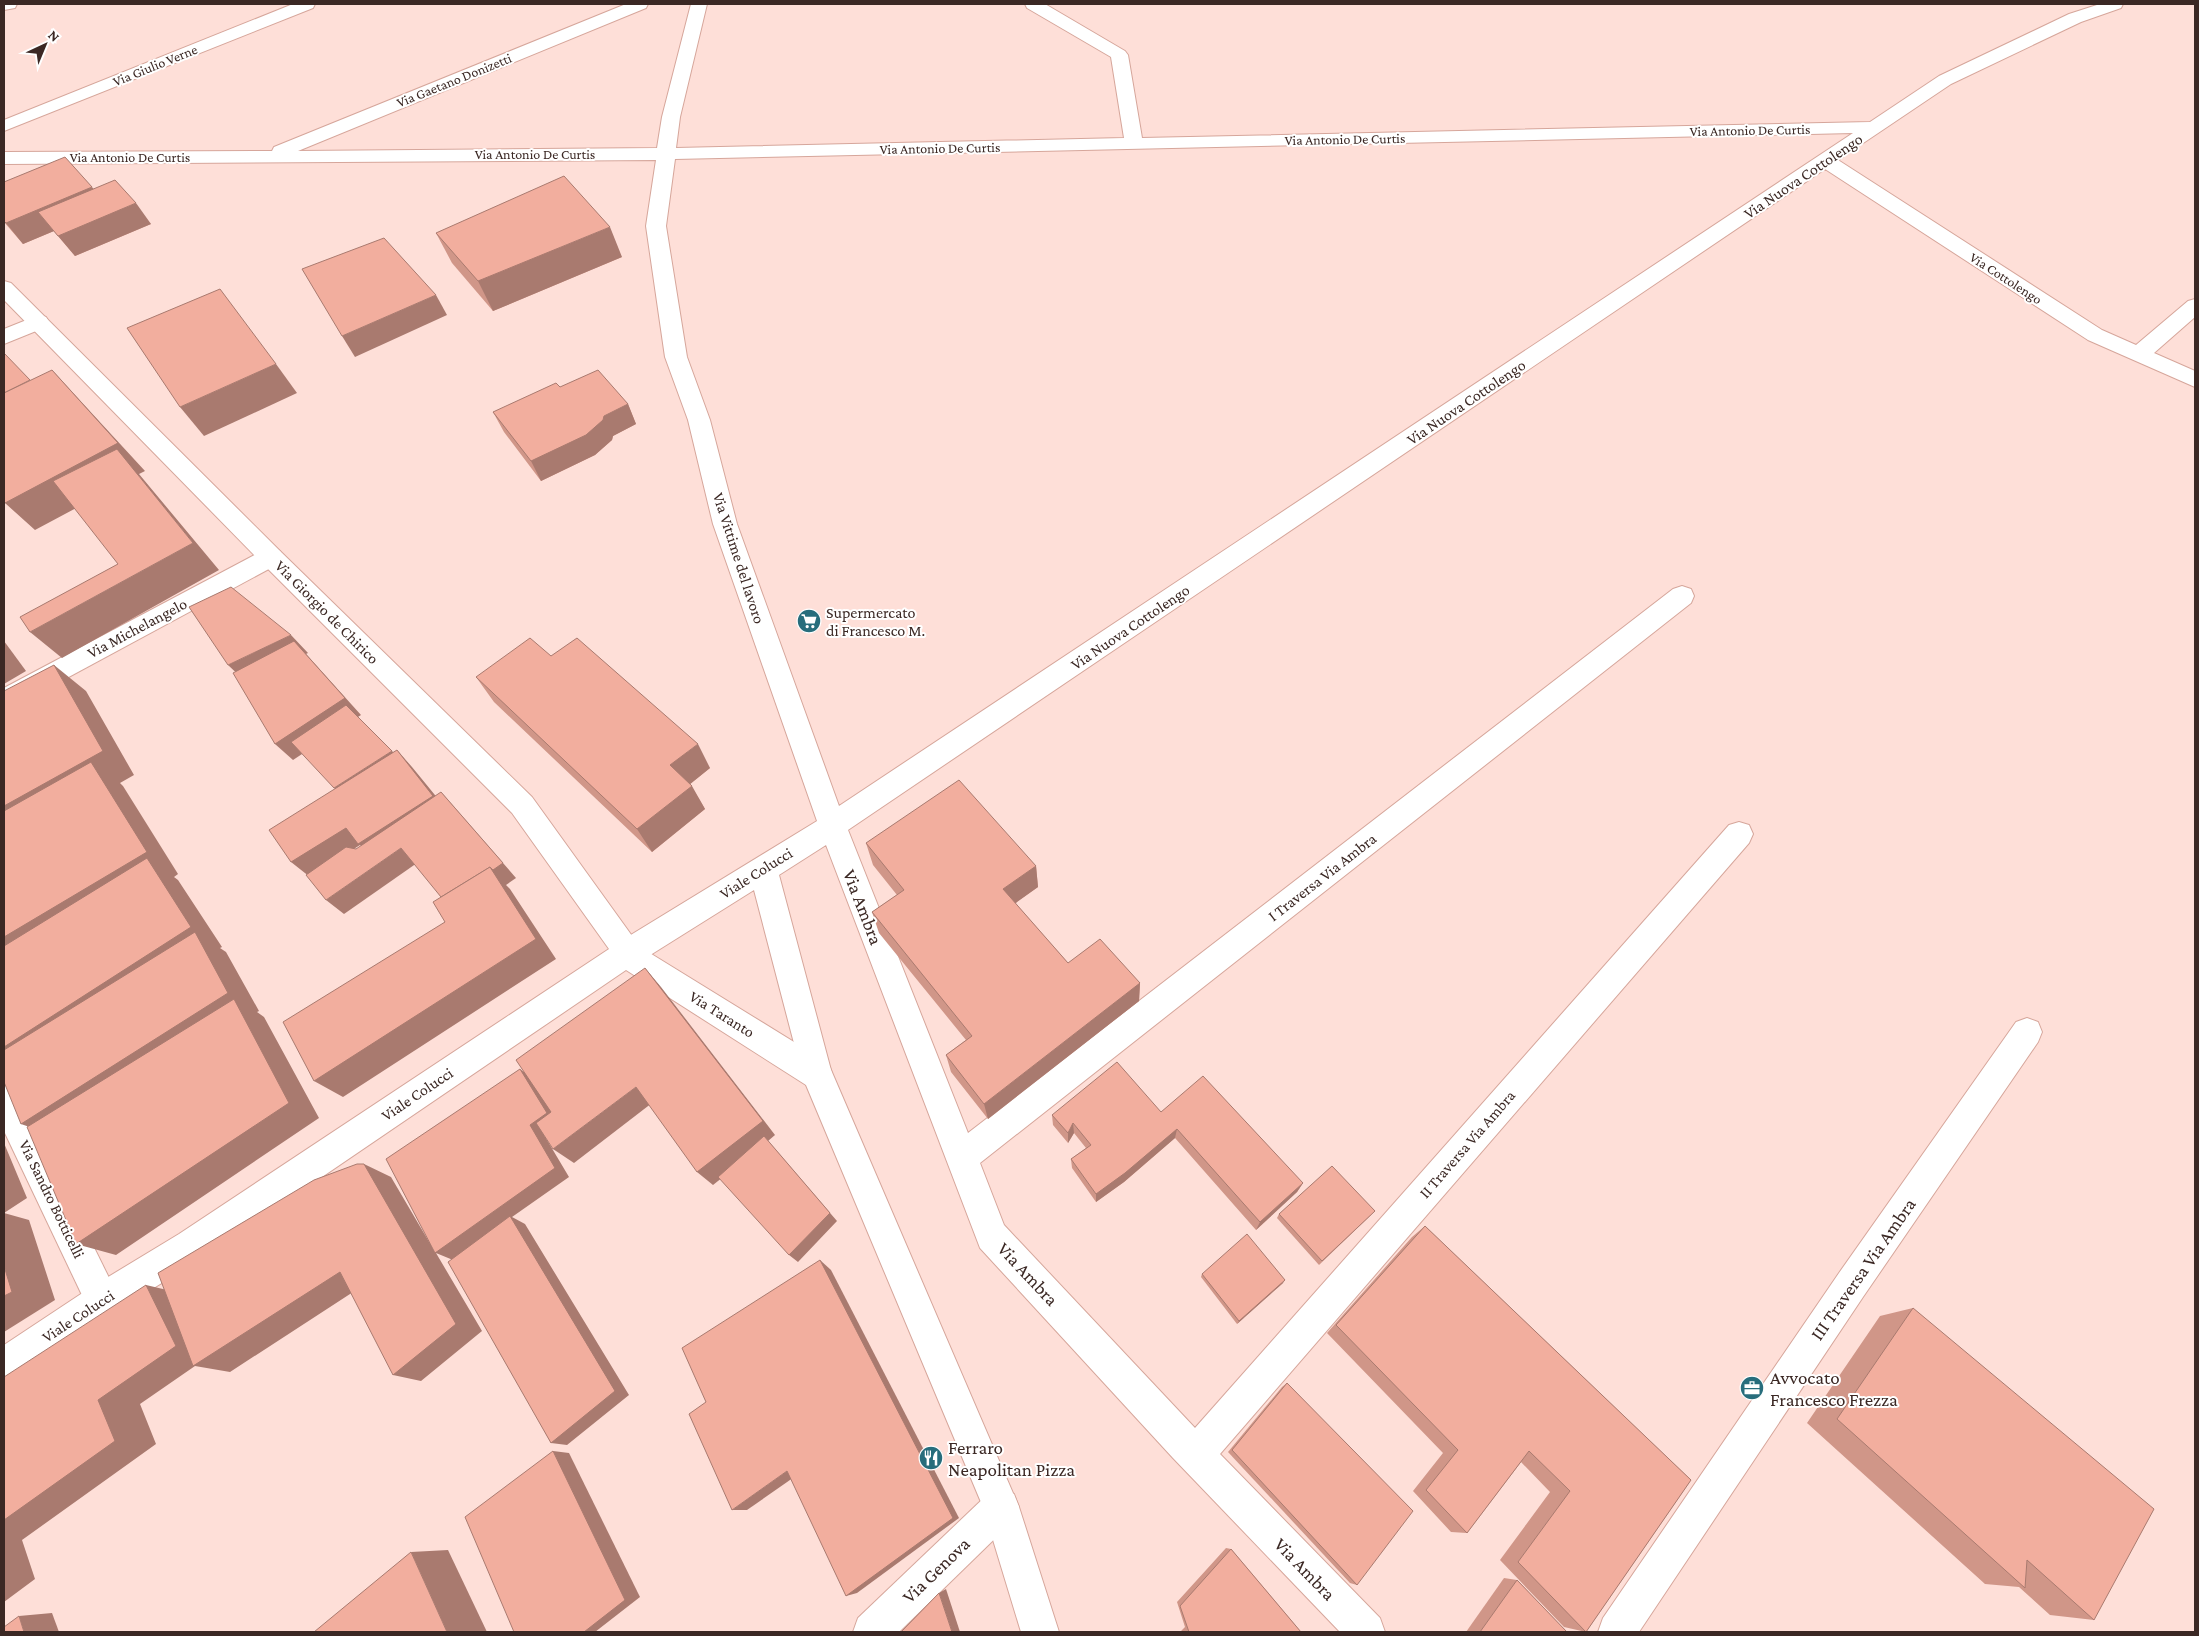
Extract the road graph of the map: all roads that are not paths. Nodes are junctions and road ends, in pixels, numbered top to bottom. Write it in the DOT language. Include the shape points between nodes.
graph roads {
  1 [pos="9,4"];
  2 [pos="307,4"];
  3 [pos="640,4"];
  4 [pos="699,4"];
  5 [pos="1033,4"];
  6 [pos="2115,4"];
  7 [pos="4,5"];
  8 [pos="4,126"];
  9 [pos="1876,127"];
  10 [pos="1134,143"];
  11 [pos="666,154"];
  12 [pos="268,156"];
  13 [pos="4,158"];
  14 [pos="1826,161"];
  15 [pos="4,288"];
  16 [pos="2195,306"];
  17 [pos="39,322"];
  18 [pos="4,337"];
  19 [pos="2139,354"];
  20 [pos="2195,380"];
  21 [pos="270,556"];
  22 [pos="1682,596"];
  23 [pos="4,700"];
  24 [pos="832,826"];
  25 [pos="1739,834"];
  26 [pos="763,870"];
  27 [pos="626,954"];
  28 [pos="2027,1032"];
  29 [pos="818,1074"];
  30 [pos="4,1098"];
  31 [pos="962,1158"];
  32 [pos="102,1300"];
  33 [pos="4,1366"];
  34 [pos="1196,1454"];
  35 [pos="1001,1507"];
  36 [pos="872,1632"];
  37 [pos="1040,1632"];
  38 [pos="1366,1632"];
  39 [pos="1616,1632"];
  1 -- 7 [label="main road"];
  2 -- 8 [label="main road, Via Giulio Verne"];
  3 -- 12 [label="main road, Via Gaetano Donizetti"];
  4 -- 11 [label="main road, Via Vittime del lavoro" via="671,117"];
  5 -- 10 [label="main road" via="1119,56"];
  6 -- 9 [label="main road, Via Nuova Cottolengo" via="2075,18 1945,80"];
  9 -- 10 [label="main road, Via Antonio De Curtis"];
  9 -- 14 [label="main road, Via Nuova Cottolengo"];
  10 -- 11 [label="main road, Via Antonio De Curtis"];
  11 -- 12 [label="main road, Via Antonio De Curtis"];
  11 -- 24 [label="main road, Via Vittime del lavoro" via="656,226 676,357 700,420 725,524"];
  12 -- 13 [label="main road, Via Antonio De Curtis"];
  14 -- 19 [label="main road, Via Cottolengo" via="2095,335"];
  14 -- 24 [label="main road, Via Nuova Cottolengo"];
  15 -- 17 [label="main road, Via Giorgio de Chirico"];
  16 -- 19 [label="main road"];
  17 -- 18 [label="main road"];
  17 -- 21 [label="main road, Via Giorgio de Chirico"];
  19 -- 20 [label="main road, Via Cottolengo"];
  21 -- 23 [label="main road, Via Michelangelo"];
  21 -- 27 [label="main road, Via Giorgio de Chirico" via="522,806 627,950"];
  22 -- 31 [label="main road, I Traversa Via Ambra"];
  24 -- 26 [label="main road, Viale Colucci"];
  24 -- 31 [label="main road, Via Ambra"];
  25 -- 34 [label="main road, II Traversa Via Ambra"];
  26 -- 27 [label="main road, Viale Colucci"];
  26 -- 29 [label="main road"];
  27 -- 29 [label="main road, Via Taranto"];
  27 -- 32 [label="main road, Viale Colucci" via="191,1246"];
  28 -- 39 [label="main road, III Traversa Via Ambra" via="1850,1285"];
  29 -- 35 [label="main road"];
  30 -- 32 [label="main road, Via Sandro Botticelli"];
  31 -- 34 [label="main road, Via Ambra" via="992,1236"];
  32 -- 33 [label="main road, Viale Colucci"];
  34 -- 38 [label="main road, Via Ambra"];
  35 -- 36 [label="main road, Via Genova"];
  35 -- 37 [label="main road"];
}
